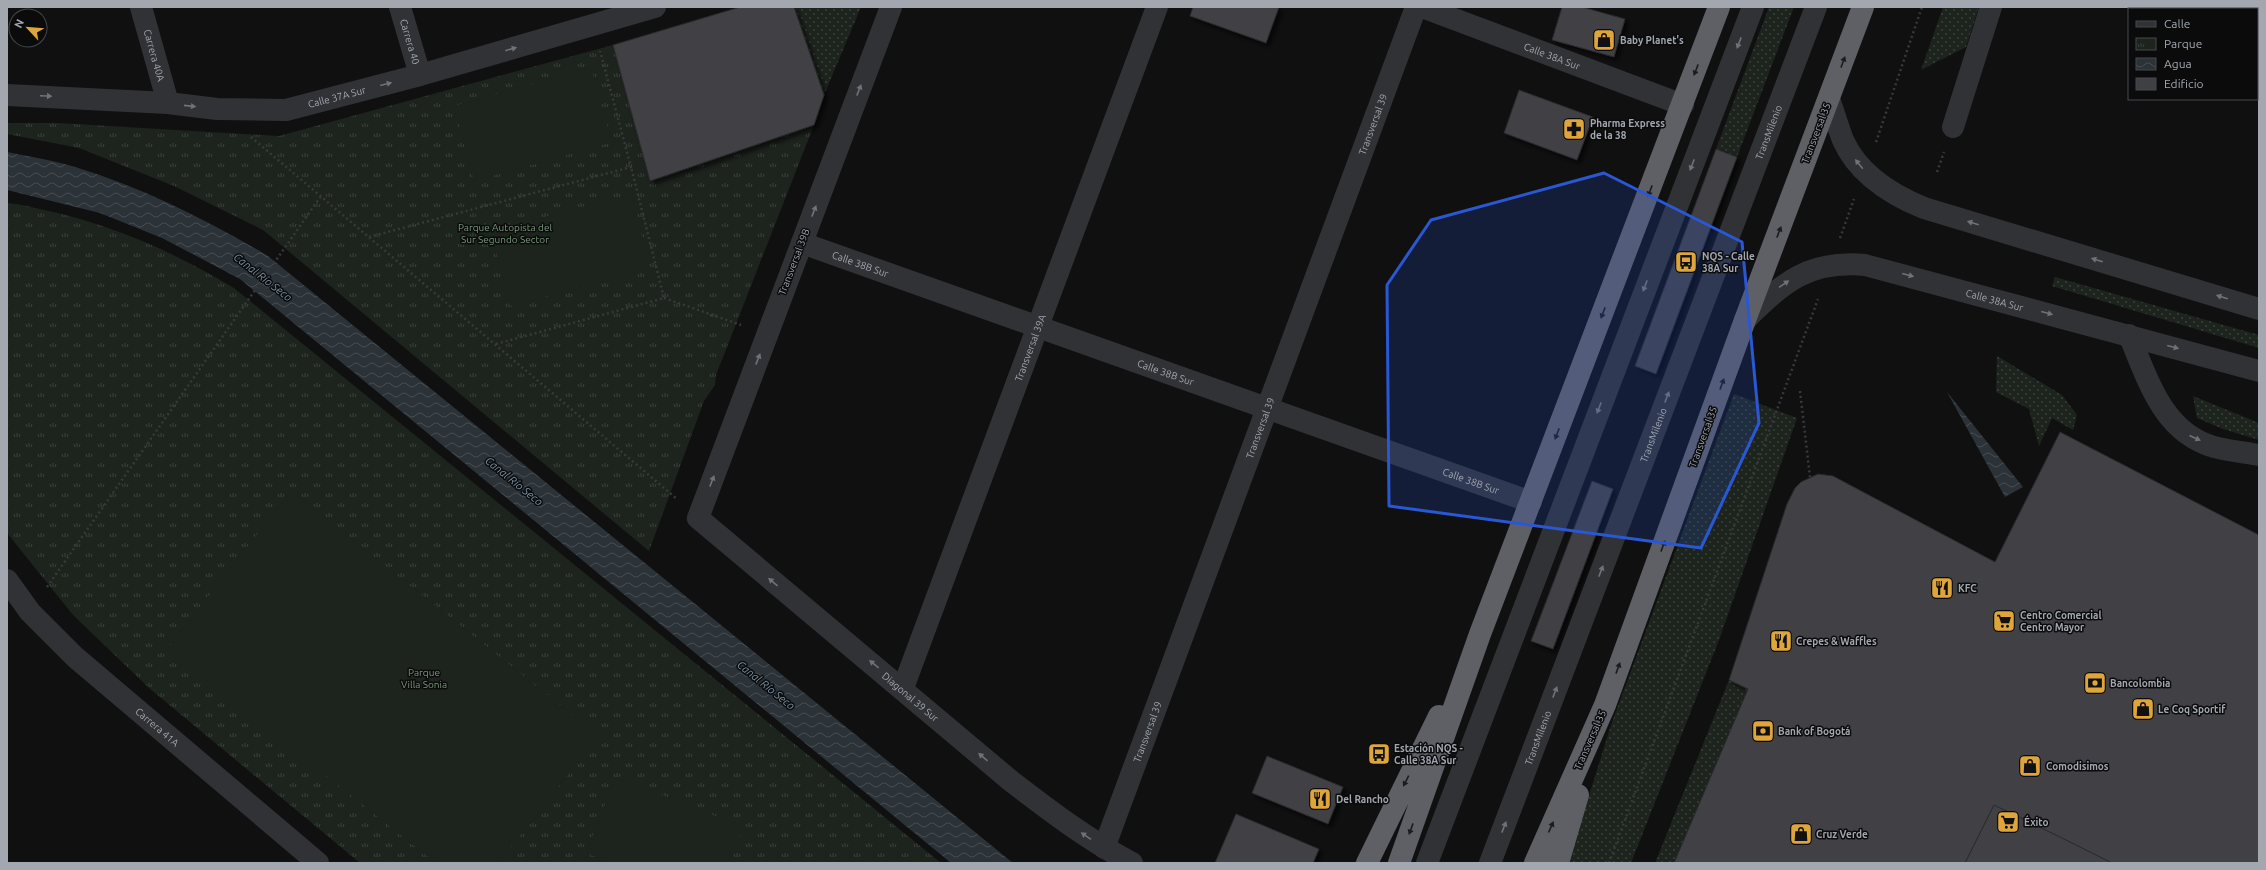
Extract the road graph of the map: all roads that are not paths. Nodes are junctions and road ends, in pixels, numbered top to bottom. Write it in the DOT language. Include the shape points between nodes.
graph roads {
  1 [pos="141,7"];
  2 [pos="400,7"];
  3 [pos="655,7"];
  4 [pos="890,7"];
  5 [pos="1157,7"];
  6 [pos="1416,7"];
  7 [pos="1422,7"];
  8 [pos="1719,7"];
  9 [pos="1753,7"];
  10 [pos="1816,7"];
  11 [pos="1863,7"];
  12 [pos="1991,7"];
  13 [pos="420,75"];
  14 [pos="7,95"];
  15 [pos="1830,99"];
  16 [pos="168,103"];
  17 [pos="1683,105"];
  18 [pos="1953,127"];
  19 [pos="802,243"];
  20 [pos="2259,309"];
  21 [pos="1745,320"];
  22 [pos="1038,327"];
  23 [pos="2129,335"];
  24 [pos="2259,371"];
  25 [pos="1268,408"];
  26 [pos="2259,455"];
  27 [pos="1531,502"];
  28 [pos="698,518"];
  29 [pos="7,580"];
  30 [pos="1480,634"];
  31 [pos="903,688"];
  32 [pos="1605,705"];
  33 [pos="1104,848"];
  34 [pos="318,863"];
  35 [pos="1132,863"];
  36 [pos="1366,863"];
  37 [pos="1399,863"];
  38 [pos="1426,863"];
  39 [pos="1490,863"];
  40 [pos="1535,863"];
  41 [pos="1558,863"];
  1 -- 16 [label="street, Carrera 40A"];
  2 -- 13 [label="street, Carrera 40"];
  13 -- 3 [label="street, Calle 37A Sur, one-way"];
  19 -- 4 [label="street, Transversal 39B, one-way"];
  5 -- 22 [label="street, Transversal 39A"];
  6 -- 25 [label="street, Transversal 39"];
  7 -- 17 [label="street, Calle 38A Sur"];
  8 -- 17 [label="highway, one-way"];
  9 -- 38 [label="street, one-way"];
  39 -- 10 [label="street, TransMilenio, one-way"];
  15 -- 11 [label="highway, Transversal 35, one-way"];
  12 -- 18 [label="street"];
  16 -- 13 [label="street, Calle 37A Sur, one-way" via="217,109 286,110"];
  14 -- 16 [label="street, Calle 37A Sur, one-way"];
  20 -- 15 [label="street, one-way" via="1924,208 1902,199 1876,181 1854,158 1844,141"];
  21 -- 15 [label="highway, Transversal 35, one-way"];
  17 -- 27 [label="highway, one-way"];
  19 -- 22 [label="street, Calle 38B Sur"];
  28 -- 19 [label="street, Transversal 39B, one-way"];
  21 -- 23 [label="street, Calle 38A Sur, one-way" via="1776,290 1797,275 1830,265 1846,264 1865,265 1901,273"];
  32 -- 21 [label="highway, Transversal 35, one-way"];
  22 -- 25 [label="street, Calle 38B Sur"];
  22 -- 31 [label="street, Transversal 39A"];
  23 -- 24 [label="street, Calle 38A Sur, one-way"];
  23 -- 26 [label="street, one-way" via="2165,414 2188,436 2213,446"];
  25 -- 27 [label="street, Calle 38B Sur"];
  25 -- 33 [label="street, Transversal 39"];
  27 -- 30 [label="highway"];
  31 -- 28 [label="street, Diagonal 39 Sur, one-way"];
  29 -- 34 [label="street, Carrera 41A" via="30,612 75,658"];
  30 -- 36 [label="highway, one-way"];
  30 -- 37 [label="highway, one-way"];
  33 -- 31 [label="street, Diagonal 39 Sur, one-way" via="1057,817 1011,781"];
  40 -- 32 [label="highway, Transversal 35, one-way"];
  32 -- 41 [label="highway"];
  33 -- 35 [label="street, Diagonal 39 Sur"];
}
